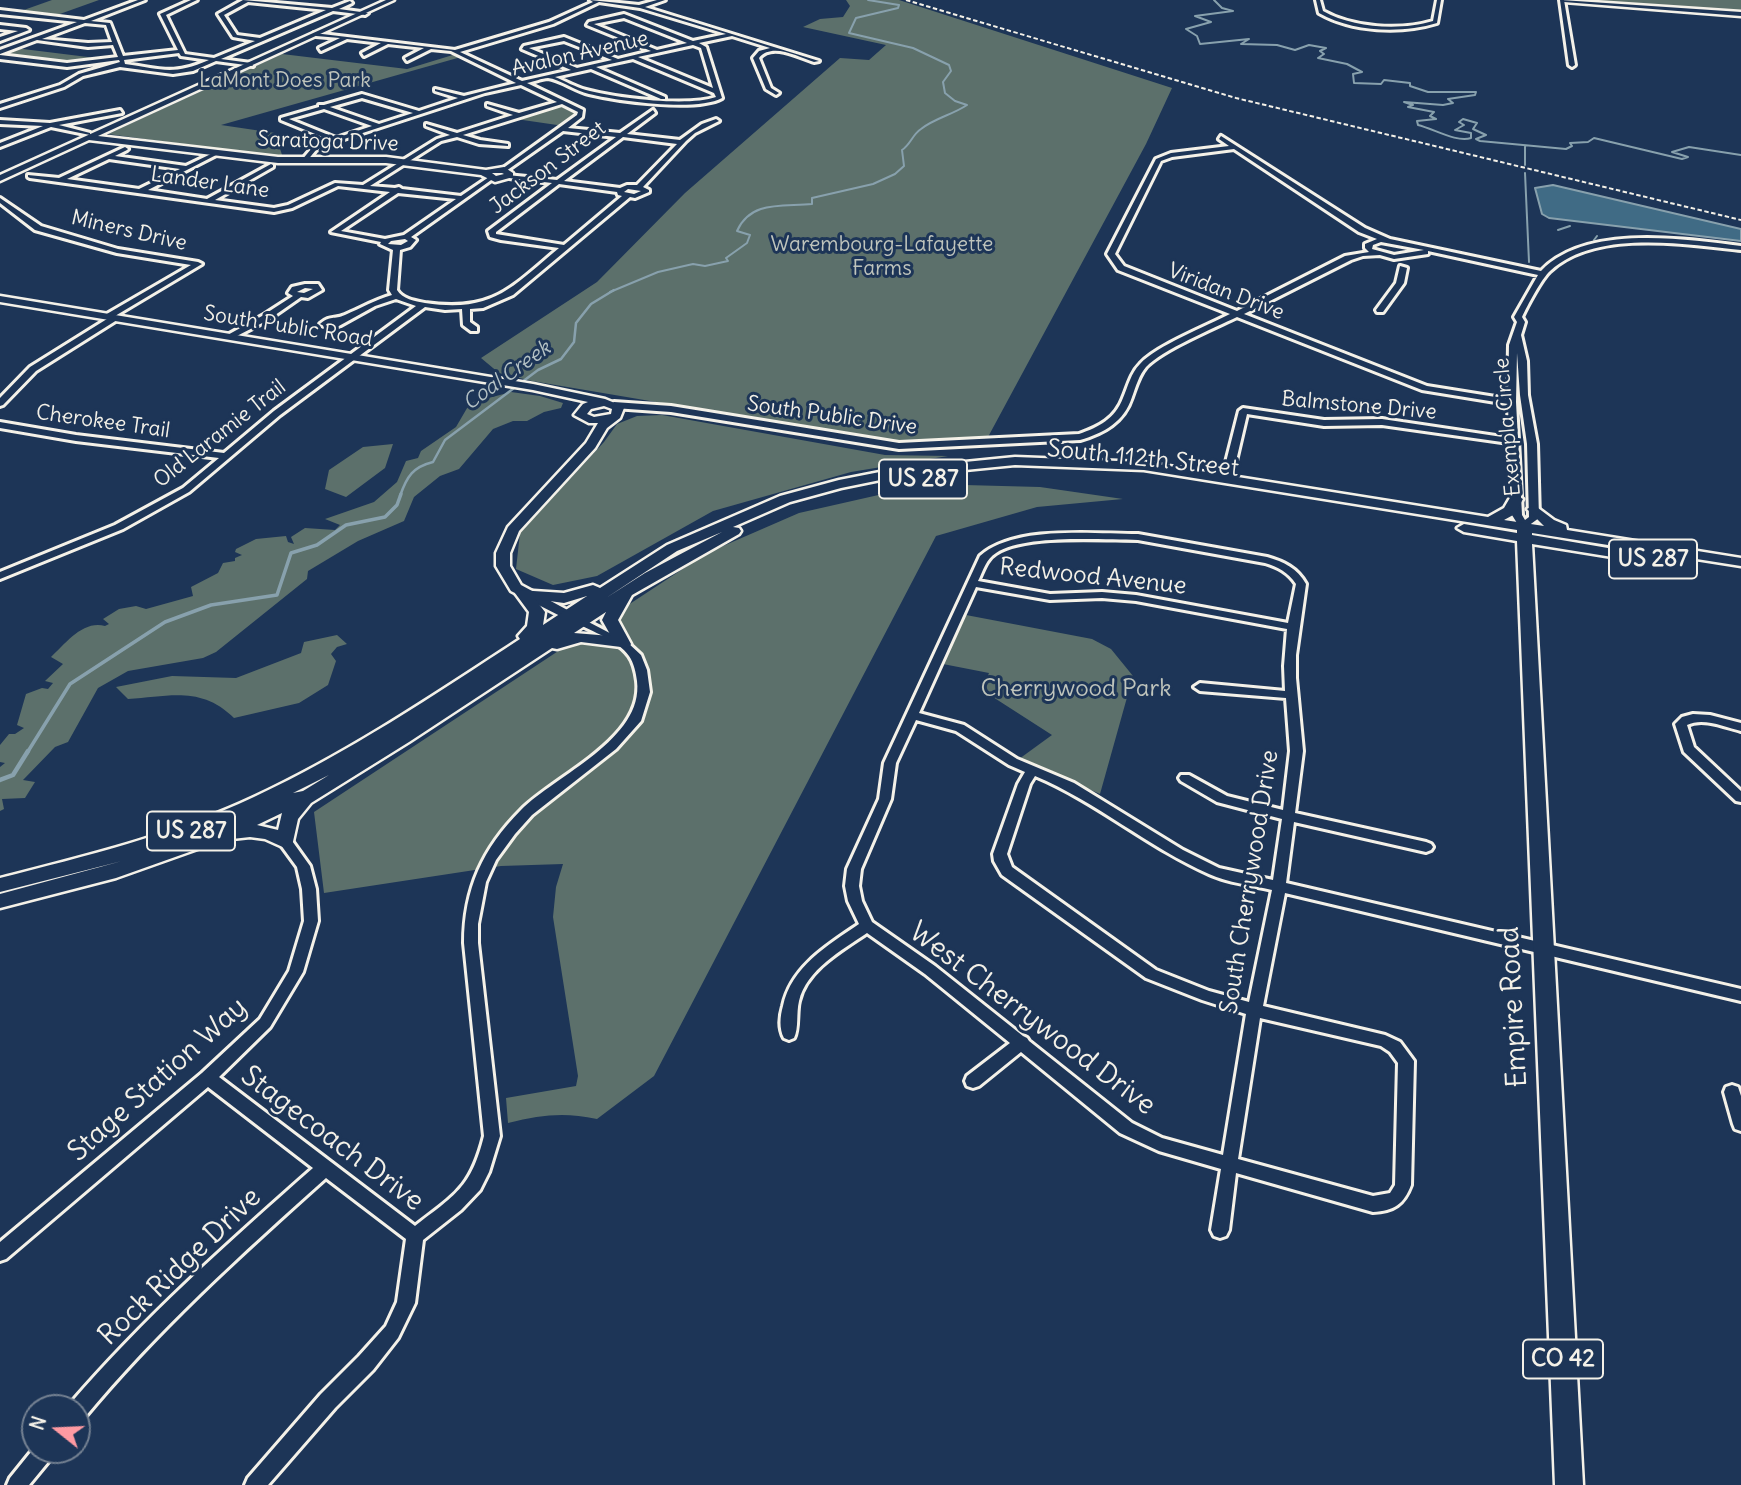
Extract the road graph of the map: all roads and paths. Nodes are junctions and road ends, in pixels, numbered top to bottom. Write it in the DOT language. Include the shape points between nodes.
graph roads {
  1 [pos="144,0"];
  2 [pos="195,0"];
  3 [pos="247,0"];
  4 [pos="393,0"];
  5 [pos="592,0"];
  6 [pos="600,0"];
  7 [pos="663,0"];
  8 [pos="1318,0"];
  9 [pos="1439,0"];
  10 [pos="1563,0"];
  11 [pos="349,2"];
  12 [pos="640,6"];
  13 [pos="333,9"];
  14 [pos="365,13"];
  15 [pos="0,14"];
  16 [pos="1741,14"];
  17 [pos="87,20"];
  18 [pos="0,27"];
  19 [pos="26,30"];
  20 [pos="316,34"];
  21 [pos="732,34"];
  22 [pos="345,37"];
  23 [pos="0,39"];
  24 [pos="36,39"];
  25 [pos="261,40"];
  26 [pos="388,42"];
  27 [pos="116,43"];
  28 [pos="696,43"];
  29 [pos="431,47"];
  30 [pos="13,48"];
  31 [pos="321,48"];
  32 [pos="776,48"];
  33 [pos="181,51"];
  34 [pos="456,51"];
  35 [pos="658,52"];
  36 [pos="364,54"];
  37 [pos="0,55"];
  38 [pos="635,58"];
  39 [pos="407,59"];
  40 [pos="213,61"];
  41 [pos="619,61"];
  42 [pos="816,61"];
  43 [pos="121,62"];
  44 [pos="248,65"];
  45 [pos="1572,65"];
  46 [pos="593,67"];
  47 [pos="578,71"];
  48 [pos="551,77"];
  49 [pos="523,83"];
  50 [pos="437,90"];
  51 [pos="718,92"];
  52 [pos="776,93"];
  53 [pos="464,98"];
  54 [pos="564,102"];
  55 [pos="673,102"];
  56 [pos="489,105"];
  57 [pos="0,106"];
  58 [pos="321,106"];
  59 [pos="120,112"];
  60 [pos="653,112"];
  61 [pos="420,114"];
  62 [pos="518,115"];
  63 [pos="716,121"];
  64 [pos="0,122"];
  65 [pos="10,123"];
  66 [pos="50,125"];
  67 [pos="428,125"];
  68 [pos="378,126"];
  69 [pos="564,129"];
  70 [pos="36,131"];
  71 [pos="456,134"];
  72 [pos="621,135"];
  73 [pos="89,136"];
  74 [pos="1221,138"];
  75 [pos="336,140"];
  76 [pos="680,142"];
  77 [pos="0,145"];
  78 [pos="126,145"];
  79 [pos="506,145"];
  80 [pos="1236,147"];
  81 [pos="217,153"];
  82 [pos="108,157"];
  83 [pos="304,161"];
  84 [pos="404,162"];
  85 [pos="271,166"];
  86 [pos="187,168"];
  87 [pos="506,173"];
  88 [pos="0,176"];
  89 [pos="30,176"];
  90 [pos="489,176"];
  91 [pos="60,180"];
  92 [pos="558,182"];
  93 [pos="366,185"];
  94 [pos="399,189"];
  95 [pos="141,191"];
  96 [pos="624,193"];
  97 [pos="463,198"];
  98 [pos="0,200"];
  99 [pos="208,201"];
  100 [pos="1362,230"];
  101 [pos="406,237"];
  102 [pos="1387,240"];
  103 [pos="386,241"];
  104 [pos="565,247"];
  105 [pos="397,248"];
  106 [pos="1741,248"];
  107 [pos="1408,249"];
  108 [pos="1377,250"];
  109 [pos="1402,256"];
  110 [pos="1403,268"];
  111 [pos="1542,276"];
  112 [pos="298,296"];
  113 [pos="396,296"];
  114 [pos="0,299"];
  115 [pos="412,303"];
  116 [pos="423,304"];
  117 [pos="466,308"];
  118 [pos="1380,310"];
  119 [pos="1233,313"];
  120 [pos="109,317"];
  121 [pos="341,320"];
  122 [pos="474,329"];
  123 [pos="228,337"];
  124 [pos="1518,337"];
  125 [pos="345,356"];
  126 [pos="0,394"];
  127 [pos="568,395"];
  128 [pos="601,402"];
  129 [pos="1512,402"];
  130 [pos="0,403"];
  131 [pos="1243,411"];
  132 [pos="613,413"];
  133 [pos="585,415"];
  134 [pos="0,425"];
  135 [pos="0,431"];
  136 [pos="1513,441"];
  137 [pos="584,452"];
  138 [pos="219,456"];
  139 [pos="1227,478"];
  140 [pos="1516,499"];
  141 [pos="1534,509"];
  142 [pos="1491,521"];
  143 [pos="1524,532"];
  144 [pos="1581,535"];
  145 [pos="1564,545"];
  146 [pos="1741,562"];
  147 [pos="646,563"];
  148 [pos="1525,567"];
  149 [pos="1741,573"];
  150 [pos="0,576"];
  151 [pos="972,583"];
  152 [pos="634,586"];
  153 [pos="523,593"];
  154 [pos="573,617"];
  155 [pos="1293,627"];
  156 [pos="623,644"];
  157 [pos="505,655"];
  158 [pos="498,675"];
  159 [pos="1200,687"];
  160 [pos="1292,695"];
  161 [pos="911,715"];
  162 [pos="1741,727"];
  163 [pos="1032,771"];
  164 [pos="1185,778"];
  165 [pos="317,790"];
  166 [pos="1741,798"];
  167 [pos="1288,817"];
  168 [pos="214,836"];
  169 [pos="285,841"];
  170 [pos="1426,848"];
  171 [pos="0,885"];
  172 [pos="1279,888"];
  173 [pos="0,901"];
  174 [pos="867,926"];
  175 [pos="1542,950"];
  176 [pos="1741,995"];
  177 [pos="1255,1008"];
  178 [pos="789,1034"];
  179 [pos="1022,1042"];
  180 [pos="208,1078"];
  181 [pos="973,1081"];
  182 [pos="1732,1092"];
  183 [pos="1741,1124"];
  184 [pos="1229,1165"];
  185 [pos="326,1167"];
  186 [pos="1220,1230"];
  187 [pos="415,1236"];
  188 [pos="0,1253"];
  189 [pos="90,1394"];
  190 [pos="34,1464"];
  191 [pos="17,1485"];
  192 [pos="255,1485"];
  193 [pos="1569,1485"];
  1 -- 17 [label="street"];
  2 -- 33 [label="street" via="163,14"];
  3 -- 13 [label="street"];
  3 -- 25 [label="street" via="221,14 235,36"];
  4 -- 14 [label="street"];
  5 -- 6 [label="street, Avalon Avenue"];
  6 -- 12 [label="street, Avalon Avenue"];
  6 -- 34 [label="street" via="551,23"];
  7 -- 12 [label="street"];
  8 -- 9 [label="street" via="1321,12 1334,19 1409,27 1435,22"];
  10 -- 16 [label="street"];
  10 -- 45 [label="street"];
  11 -- 13 [label="street"];
  12 -- 21 [label="street, Avalon Avenue"];
  13 -- 14 [label="street"];
  13 -- 25 [label="street"];
  14 -- 20 [label="street"];
  15 -- 17 [label="street"];
  17 -- 24 [label="street"];
  17 -- 27 [label="street" via="107,24"];
  18 -- 19 [label="street"];
  19 -- 23 [label="street"];
  20 -- 22 [label="street"];
  20 -- 44 [label="street"];
  21 -- 28 [label="street, Avalon Avenue"];
  21 -- 32 [label="street"];
  22 -- 26 [label="street"];
  22 -- 31 [label="street"];
  24 -- 27 [label="street"];
  24 -- 30 [label="street"];
  25 -- 40 [label="street"];
  26 -- 29 [label="street"];
  26 -- 36 [label="street"];
  27 -- 43 [label="street"];
  28 -- 35 [label="street, Avalon Avenue"];
  28 -- 35 [label="street" via="624,16 589,24"];
  28 -- 51 [label="street" via="703,47"];
  29 -- 34 [label="street"];
  29 -- 39 [label="street"];
  30 -- 37 [label="street"];
  32 -- 42 [label="street"];
  32 -- 52 [label="street" via="755,58 769,89"];
  33 -- 40 [label="street"];
  33 -- 43 [label="street"];
  34 -- 49 [label="street"];
  35 -- 38 [label="street, Avalon Avenue"];
  37 -- 43 [label="street" via="67,65"];
  38 -- 41 [label="street, Avalon Avenue"];
  38 -- 51 [label="street"];
  40 -- 43 [label="street" via="173,74"];
  40 -- 44 [label="street"];
  41 -- 46 [label="street, Avalon Avenue"];
  41 -- 47 [label="street" via="564,39 524,47"];
  43 -- 57 [label="street"];
  44 -- 73 [label="street"];
  46 -- 47 [label="street, Avalon Avenue"];
  46 -- 55 [label="street"];
  47 -- 48 [label="street, Avalon Avenue"];
  48 -- 49 [label="street, Avalon Avenue"];
  48 -- 55 [label="street" via="591,93"];
  49 -- 53 [label="street, Avalon Avenue"];
  49 -- 54 [label="street"];
  50 -- 53 [label="street"];
  51 -- 55 [label="street" via="717,100 706,104"];
  53 -- 61 [label="street, Avalon Avenue"];
  54 -- 62 [label="street"];
  54 -- 69 [label="street" via="581,111"];
  56 -- 62 [label="street"];
  58 -- 61 [label="street" via="367,96"];
  58 -- 68 [label="street"];
  58 -- 75 [label="street" via="283,120"];
  59 -- 66 [label="street"];
  60 -- 72 [label="street, Jackson Street"];
  61 -- 68 [label="street, Avalon Avenue"];
  62 -- 71 [label="street"];
  63 -- 76 [label="street"];
  64 -- 65 [label="street"];
  65 -- 66 [label="street"];
  65 -- 70 [label="street"];
  66 -- 70 [label="street"];
  66 -- 73 [label="street"];
  67 -- 71 [label="street"];
  68 -- 75 [label="street, Avalon Avenue"];
  69 -- 72 [label="street"];
  69 -- 87 [label="street"];
  70 -- 73 [label="street"];
  70 -- 77 [label="street"];
  71 -- 79 [label="street"];
  71 -- 84 [label="street"];
  72 -- 76 [label="street"];
  72 -- 92 [label="street, Jackson Street"];
  73 -- 78 [label="street, Saratoga Drive"];
  73 -- 88 [label="street"];
  74 -- 80 [label="street"];
  75 -- 83 [label="street, Avalon Avenue" via="318,146"];
  76 -- 96 [label="street" via="639,187 646,192"];
  78 -- 81 [label="street, Saratoga Drive"];
  78 -- 82 [label="street"];
  80 -- 100 [label="street"];
  80 -- 119 [label="street, Viridan Drive" via="1158,160 1111,254 1131,273"];
  81 -- 83 [label="street, Saratoga Drive"];
  81 -- 86 [label="street"];
  82 -- 86 [label="street"];
  82 -- 91 [label="street"];
  83 -- 84 [label="street, Saratoga Drive"];
  84 -- 90 [label="street, Saratoga Drive"];
  84 -- 93 [label="street"];
  85 -- 99 [label="street"];
  86 -- 95 [label="street"];
  87 -- 90 [label="street, Saratoga Drive"];
  87 -- 92 [label="street"];
  89 -- 91 [label="street, Lander Lane"];
  90 -- 97 [label="street"];
  91 -- 95 [label="street, Lander Lane"];
  92 -- 96 [label="street"];
  92 -- 104 [label="street, Jackson Street" via="492,235"];
  93 -- 94 [label="street, Lander Lane"];
  93 -- 99 [label="street, Lander Lane" via="330,185 283,209"];
  94 -- 97 [label="street, Lander Lane"];
  94 -- 103 [label="street" via="335,232"];
  95 -- 99 [label="street, Lander Lane"];
  96 -- 104 [label="street"];
  97 -- 101 [label="street"];
  98 -- 120 [label="street, Miners Drive" via="38,228 117,251 198,264"];
  100 -- 102 [label="street"];
  100 -- 108 [label="street"];
  101 -- 103 [label="street"];
  101 -- 105 [label="street" via="411,243"];
  102 -- 107 [label="street"];
  102 -- 108 [label="street"];
  103 -- 105 [label="street" via="385,246"];
  104 -- 117 [label="street" via="510,293 489,304"];
  105 -- 113 [label="street"];
  106 -- 111 [label="street, Exempla Circle" via="1654,242 1597,246 1561,259"];
  107 -- 109 [label="street"];
  107 -- 111 [label="street"];
  108 -- 109 [label="street"];
  108 -- 110 [label="street"];
  108 -- 119 [label="street, South Public Drive" via="1348,258"];
  109 -- 110 [label="street"];
  110 -- 118 [label="street" via="1400,283"];
  111 -- 124 [label="street, Exempla Circle"];
  112 -- 123 [label="street"];
  113 -- 115 [label="street"];
  113 -- 121 [label="street"];
  114 -- 120 [label="street, South Public Road"];
  115 -- 116 [label="street"];
  115 -- 125 [label="street, Old Laramie Trail"];
  116 -- 117 [label="street"];
  116 -- 125 [label="street, Old Laramie Trail"];
  117 -- 122 [label="street" via="466,323"];
  119 -- 129 [label="street, Viridan Drive" via="1425,388"];
  119 -- 132 [label="street, South Public Drive" via="1146,361 1121,414 1104,429 1080,437 899,446 652,408"];
  120 -- 123 [label="street, South Public Road"];
  120 -- 126 [label="street" via="39,356"];
  120 -- 130 [label="street" via="33,369"];
  123 -- 125 [label="street, South Public Road"];
  124 -- 129 [label="street, Exempla Circle" via="1513,345"];
  124 -- 141 [label="street, Exempla Circle" via="1532,444"];
  125 -- 127 [label="street, South Public Road"];
  125 -- 138 [label="street, Old Laramie Trail"];
  127 -- 128 [label="street, South Public Road"];
  127 -- 133 [label="street"];
  128 -- 132 [label="street, South Public Road"];
  128 -- 133 [label="street"];
  129 -- 136 [label="street, Exempla Circle"];
  131 -- 136 [label="street, Balmstone Drive" via="1324,423 1382,422"];
  131 -- 139 [label="street"];
  132 -- 133 [label="street"];
  132 -- 137 [label="street"];
  133 -- 137 [label="street" via="592,429"];
  134 -- 138 [label="street, Cherokee Trail"];
  135 -- 138 [label="street, Cherokee Trail" via="79,445"];
  136 -- 140 [label="street, Exempla Circle"];
  137 -- 153 [label="street" via="505,543 503,566"];
  138 -- 150 [label="street, Old Laramie Trail" via="186,490 154,510 70,550"];
  139 -- 142 [label="main road, South 112th Street / US 287"];
  139 -- 147 [label="main road, South 112th Street / US 287" via="1144,466 1050,460 920,469 785,499 698,534"];
  140 -- 142 [label="main road" via="1510,511"];
  140 -- 143 [label="street, Exempla Circle"];
  141 -- 143 [label="street, Exempla Circle"];
  141 -- 144 [label="main road" via="1549,523"];
  142 -- 143 [label="main road, South 112th Street / US 287"];
  143 -- 144 [label="main road, South 112th Street / US 287"];
  143 -- 145 [label="main road, South 112th Street / US 287"];
  143 -- 148 [label="main road, Empire Road / CO 42"];
  143 -- 152 [label="main road, South 112th Street / US 287" via="1167,480 1058,470 1003,471 892,484 807,504 722,537"];
  144 -- 146 [label="main road, South 112th Street / US 287"];
  145 -- 148 [label="main road"];
  145 -- 149 [label="main road, South 112th Street / US 287"];
  147 -- 153 [label="main road" via="583,594 564,598"];
  147 -- 154 [label="main road, South 112th Street / US 287"];
  148 -- 175 [label="main road, Empire Road / CO 42"];
  151 -- 155 [label="street, Redwood Avenue" via="1050,597 1128,597"];
  151 -- 155 [label="street, South Cherrywood Drive" via="984,558 1012,541 1138,537 1280,564 1301,584"];
  151 -- 161 [label="street"];
  152 -- 154 [label="main road, South 112th Street / US 287"];
  152 -- 156 [label="main road" via="610,620"];
  153 -- 154 [label="street"];
  153 -- 157 [label="main road" via="537,612 537,620"];
  154 -- 156 [label="street"];
  154 -- 157 [label="main road, US 287"];
  154 -- 158 [label="main road, US 287"];
  155 -- 160 [label="street, South Cherrywood Drive"];
  156 -- 158 [label="main road" via="585,636 567,638"];
  156 -- 187 [label="street" via="635,655 641,670 644,692 635,721 612,747 527,812 490,858 479,882 471,943 492,1136 477,1183"];
  157 -- 171 [label="main road, US 287" via="348,757 258,803 124,854"];
  158 -- 165 [label="main road, US 287"];
  159 -- 160 [label="street"];
  160 -- 167 [label="street, South Cherrywood Drive" via="1298,742"];
  161 -- 163 [label="street" via="960,728"];
  161 -- 174 [label="street" via="890,763 885,799 854,869 852,886"];
  162 -- 166 [label="street" via="1694,718 1681,724 1688,749"];
  163 -- 172 [label="street" via="1070,786 1194,862"];
  163 -- 177 [label="street" via="1000,854 1007,871 1151,974"];
  164 -- 167 [label="street" via="1222,799"];
  165 -- 168 [label="main road, US 287"];
  165 -- 169 [label="main road" via="289,817"];
  167 -- 170 [label="street"];
  167 -- 172 [label="street, South Cherrywood Drive"];
  168 -- 169 [label="main road" via="252,830"];
  168 -- 173 [label="main road, US 287" via="116,871"];
  169 -- 180 [label="street, Stage Station Way" via="303,866 309,889 311,920 296,972 265,1023"];
  172 -- 175 [label="street"];
  172 -- 177 [label="street, South Cherrywood Drive"];
  174 -- 178 [label="street" via="812,965 800,980 786,1013"];
  174 -- 179 [label="street, West Cherrywood Drive"];
  175 -- 176 [label="street"];
  175 -- 193 [label="main road, Empire Road / CO 42"];
  177 -- 184 [label="street, South Cherrywood Drive"];
  177 -- 184 [label="street, West Cherrywood Drive" via="1385,1041 1403,1054 1403,1185 1400,1196 1390,1204 1373,1205"];
  179 -- 181 [label="street"];
  179 -- 184 [label="street, West Cherrywood Drive" via="1126,1128 1147,1140"];
  180 -- 185 [label="street, Stagecoach Drive"];
  180 -- 188 [label="street, Stage Station Way"];
  182 -- 183 [label="street"];
  184 -- 186 [label="street"];
  185 -- 187 [label="street, Stagecoach Drive"];
  185 -- 189 [label="street, Rock Ridge Drive" via="210,1272"];
  187 -- 192 [label="street, Stagecoach Drive" via="406,1303 392,1332"];
  190 -- 191 [label="street"];
}
